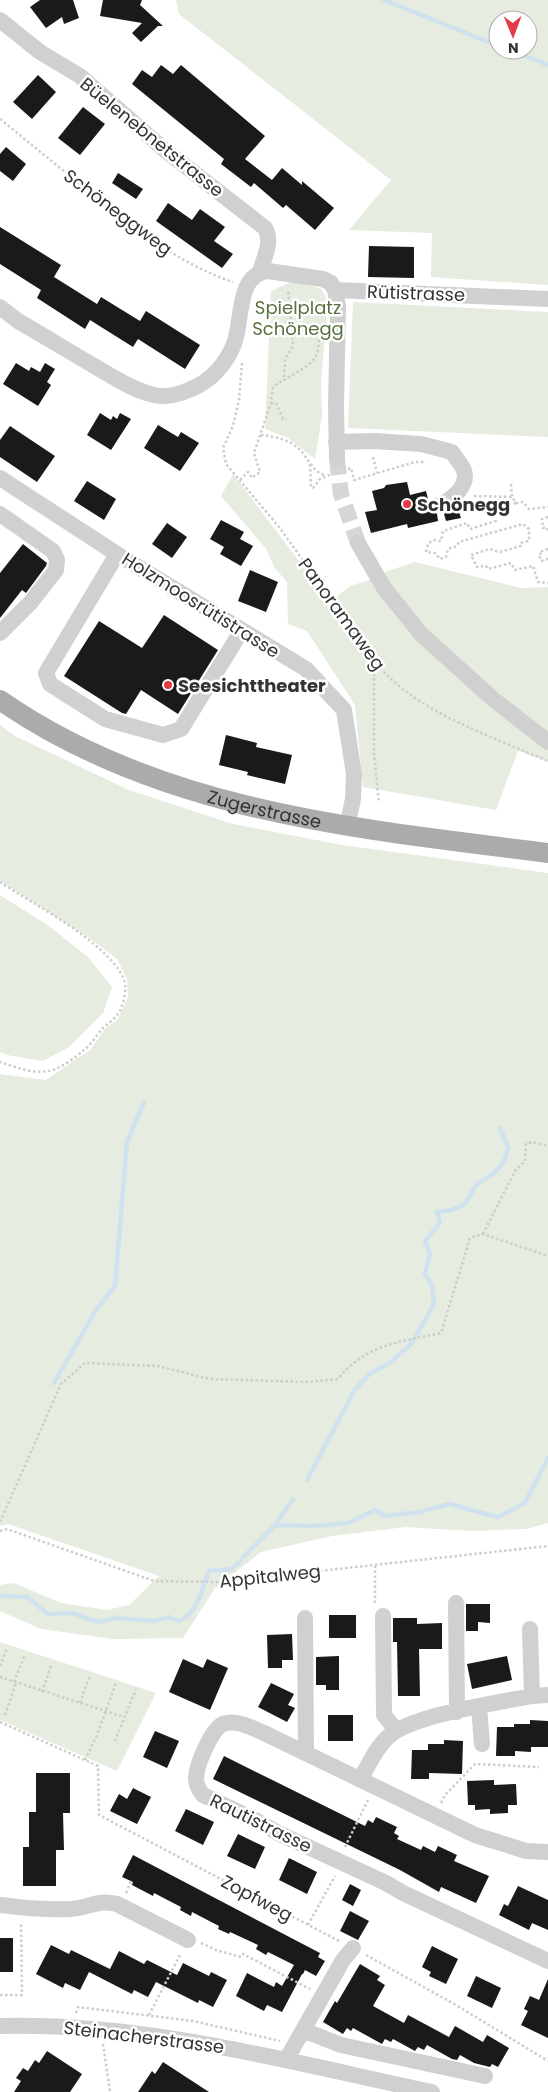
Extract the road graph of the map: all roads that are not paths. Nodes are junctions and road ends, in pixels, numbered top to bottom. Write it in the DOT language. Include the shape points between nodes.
graph roads {
  1 [pos="0,20"];
  2 [pos="260,272"];
  3 [pos="335,290"];
  4 [pos="548,298"];
  5 [pos="0,307"];
  6 [pos="336,442"];
  7 [pos="338,467"];
  8 [pos="0,478"];
  9 [pos="440,505"];
  10 [pos="0,514"];
  11 [pos="358,543"];
  12 [pos="117,554"];
  13 [pos="242,630"];
  14 [pos="0,633"];
  15 [pos="0,700"];
  16 [pos="548,742"];
  17 [pos="347,827"];
  18 [pos="548,853"];
  19 [pos="456,1603"];
  20 [pos="383,1616"];
  21 [pos="305,1618"];
  22 [pos="530,1629"];
  23 [pos="540,1696"];
  24 [pos="479,1707"];
  25 [pos="458,1712"];
  26 [pos="396,1730"];
  27 [pos="482,1744"];
  28 [pos="306,1753"];
  29 [pos="360,1778"];
  30 [pos="548,1852"];
  31 [pos="0,1905"];
  32 [pos="188,1940"];
  33 [pos="353,1948"];
  34 [pos="548,1961"];
  35 [pos="0,2026"];
  36 [pos="302,2030"];
  37 [pos="286,2060"];
  38 [pos="485,2076"];
  39 [pos="364,2085"];
  40 [pos="432,2092"];
  1 -- 2 [label="street, Büelenebnetstrasse" via="40,52 80,76 166,151 265,228 269,242"];
  2 -- 3 [label="street, Rütistrasse" via="323,279 331,282"];
  2 -- 5 [label="street" via="247,286 234,343 221,367 204,384 180,394 156,396 134,388 18,321"];
  3 -- 4 [label="street, Rütistrasse"];
  3 -- 6 [label="street" via="338,306"];
  6 -- 7 [label="street"];
  6 -- 9 [label="street" via="421,444 452,452 464,470 464,480 452,499"];
  8 -- 12 [label="street, Holzmoosrütistrasse"];
  10 -- 14 [label="street" via="53,551 58,560 56,570 31,602"];
  11 -- 16 [label="street" via="384,588 421,634"];
  12 -- 13 [label="street, Holzmoosrütistrasse"];
  12 -- 13 [label="street" via="46,673 50,684 105,719 164,735 180,729"];
  13 -- 17 [label="street, Holzmoosrütistrasse" via="306,670 344,710 354,774"];
  15 -- 17 [label="main road, Zugerstrasse" via="27,719 128,770 244,806"];
  17 -- 18 [label="main road, Zugerstrasse"];
  19 -- 25 [label="street"];
  20 -- 26 [label="street" via="384,1715"];
  21 -- 28 [label="street"];
  22 -- 23 [label="street"];
  23 -- 24 [label="street"];
  24 -- 25 [label="street"];
  24 -- 27 [label="street"];
  25 -- 26 [label="street" via="411,1723"];
  26 -- 29 [label="street" via="375,1752"];
  28 -- 29 [label="street, Rautistrasse"];
  28 -- 34 [label="street, Rautistrasse" via="248,1726 224,1723 216,1728 198,1765 198,1788 203,1795 274,1831"];
  29 -- 30 [label="street, Rautistrasse" via="475,1835 526,1851"];
  31 -- 32 [label="street" via="73,1909 108,1901"];
  33 -- 36 [label="street"];
  35 -- 37 [label="street, Steinacherstrasse" via="38,2025 182,2038"];
  36 -- 37 [label="street"];
  36 -- 38 [label="street" via="341,2046"];
  37 -- 39 [label="street, Steinacherstrasse"];
  39 -- 40 [label="street, Steinacherstrasse"];
}
